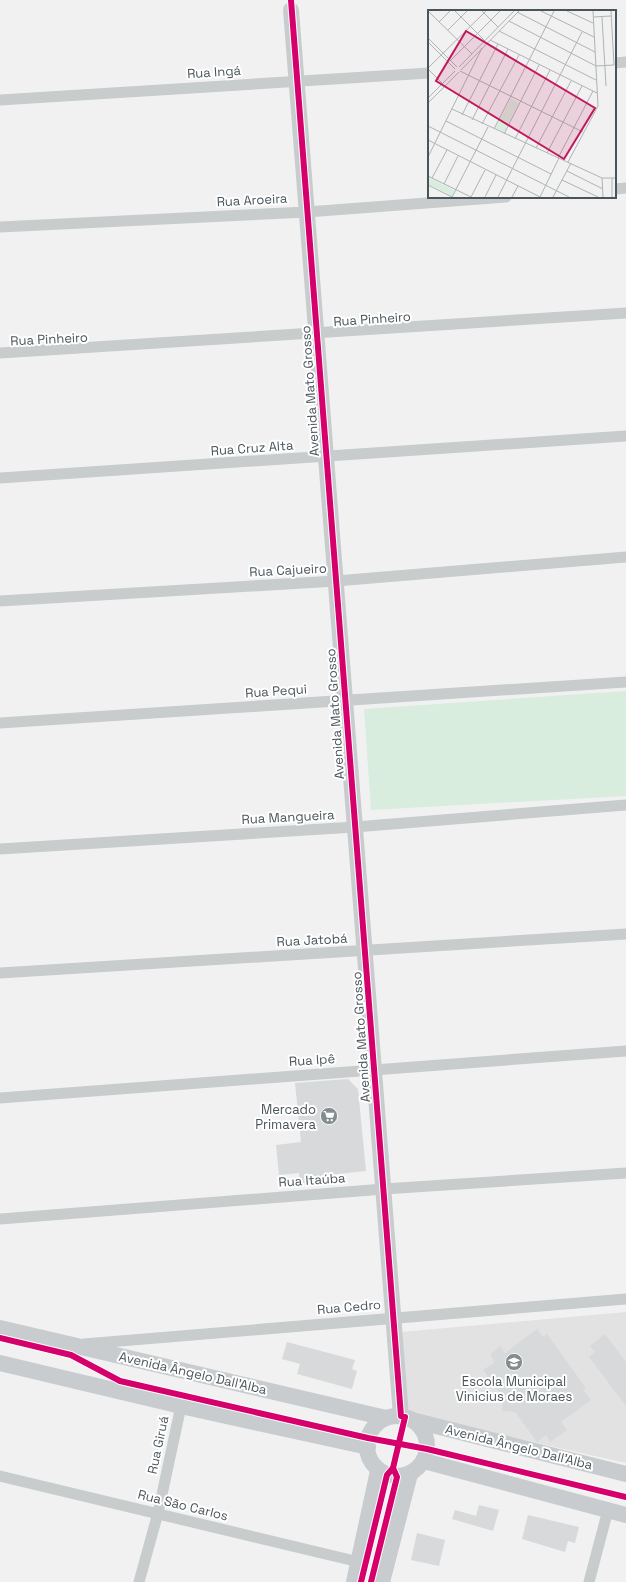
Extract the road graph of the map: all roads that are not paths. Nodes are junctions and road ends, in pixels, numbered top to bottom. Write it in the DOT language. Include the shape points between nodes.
graph roads {
  1 [pos="291,5"];
  2 [pos="626,62"];
  3 [pos="616,63"];
  4 [pos="428,73"];
  5 [pos="297,81"];
  6 [pos="0,100"];
  7 [pos="626,188"];
  8 [pos="616,189"];
  9 [pos="493,198"];
  10 [pos="307,212"];
  11 [pos="0,227"];
  12 [pos="626,313"];
  13 [pos="317,334"];
  14 [pos="0,353"];
  15 [pos="626,436"];
  16 [pos="326,457"];
  17 [pos="0,478"];
  18 [pos="626,556"];
  19 [pos="336,581"];
  20 [pos="0,601"];
  21 [pos="626,682"];
  22 [pos="345,700"];
  23 [pos="0,723"];
  24 [pos="626,805"];
  25 [pos="355,827"];
  26 [pos="0,848"];
  27 [pos="626,934"];
  28 [pos="365,951"];
  29 [pos="0,973"];
  30 [pos="626,1052"];
  31 [pos="374,1069"];
  32 [pos="0,1098"];
  33 [pos="626,1172"];
  34 [pos="384,1189"];
  35 [pos="0,1219"];
  36 [pos="626,1299"];
  37 [pos="394,1318"];
  38 [pos="0,1328"];
  39 [pos="74,1345"];
  40 [pos="0,1363"];
  41 [pos="181,1406"];
  42 [pos="400,1418"];
  43 [pos="368,1447"];
  44 [pos="424,1461"];
  45 [pos="378,1471"];
  46 [pos="410,1474"];
  47 [pos="626,1474"];
  48 [pos="0,1476"];
  49 [pos="608,1510"];
  50 [pos="158,1513"];
  51 [pos="626,1515"];
  52 [pos="359,1562"];
  53 [pos="139,1582"];
  54 [pos="354,1582"];
  55 [pos="382,1582"];
  56 [pos="589,1582"];
  1 -- 5 [label="street, Avenida Mato Grosso"];
  2 -- 3 [label="street"];
  4 -- 5 [label="street, Rua Ingá"];
  5 -- 6 [label="street, Rua Ingá"];
  5 -- 10 [label="street, Avenida Mato Grosso"];
  7 -- 8 [label="street"];
  9 -- 10 [label="street, Rua Aroeira"];
  10 -- 11 [label="street, Rua Aroeira"];
  10 -- 13 [label="street, Avenida Mato Grosso"];
  12 -- 13 [label="street, Rua Pinheiro"];
  13 -- 14 [label="street, Rua Pinheiro"];
  13 -- 16 [label="street, Avenida Mato Grosso"];
  15 -- 16 [label="street, Rua Cruz Alta"];
  16 -- 17 [label="street, Rua Cruz Alta"];
  16 -- 19 [label="street, Avenida Mato Grosso"];
  18 -- 19 [label="street, Rua Cajueiro"];
  19 -- 20 [label="street, Rua Cajueiro"];
  19 -- 22 [label="street, Avenida Mato Grosso"];
  21 -- 22 [label="street, Rua Pequi"];
  22 -- 23 [label="street, Rua Pequi"];
  22 -- 25 [label="street, Avenida Mato Grosso"];
  24 -- 25 [label="street, Rua Mangueira"];
  25 -- 26 [label="street, Rua Mangueira"];
  25 -- 28 [label="street, Avenida Mato Grosso"];
  27 -- 28 [label="street, Rua Jatobá"];
  28 -- 29 [label="street, Rua Jatobá"];
  28 -- 31 [label="street, Avenida Mato Grosso"];
  30 -- 31 [label="street, Rua Ipê"];
  31 -- 32 [label="street, Rua Ipê"];
  31 -- 34 [label="street, Avenida Mato Grosso"];
  33 -- 34 [label="street, Rua Itaúba"];
  34 -- 35 [label="street, Rua Itaúba"];
  34 -- 37 [label="street, Avenida Mato Grosso"];
  36 -- 37 [label="street, Rua Cedro"];
  37 -- 39 [label="street, Rua Cedro"];
  37 -- 42 [label="street, Avenida Mato Grosso"];
  38 -- 39 [label="street, Avenida Ângelo Dall'Alba"];
  39 -- 42 [label="street, Avenida Ângelo Dall'Alba"];
  40 -- 41 [label="street"];
  41 -- 43 [label="street"];
  41 -- 50 [label="street, Rua Giruá"];
  42 -- 43 [label="street" via="372,1429"];
  42 -- 44 [label="street" via="424,1432 427,1448"];
  42 -- 47 [label="street, Avenida Ângelo Dall'Alba"];
  43 -- 45 [label="street" via="370,1461"];
  44 -- 46 [label="street"];
  44 -- 49 [label="street"];
  45 -- 46 [label="street" via="397,1477"];
  45 -- 52 [label="street"];
  46 -- 55 [label="street"];
  48 -- 50 [label="street, Rua São Carlos"];
  49 -- 51 [label="street"];
  49 -- 56 [label="street"];
  50 -- 52 [label="street, Rua São Carlos"];
  50 -- 53 [label="street, Rua Giruá"];
  52 -- 54 [label="street"];
}
